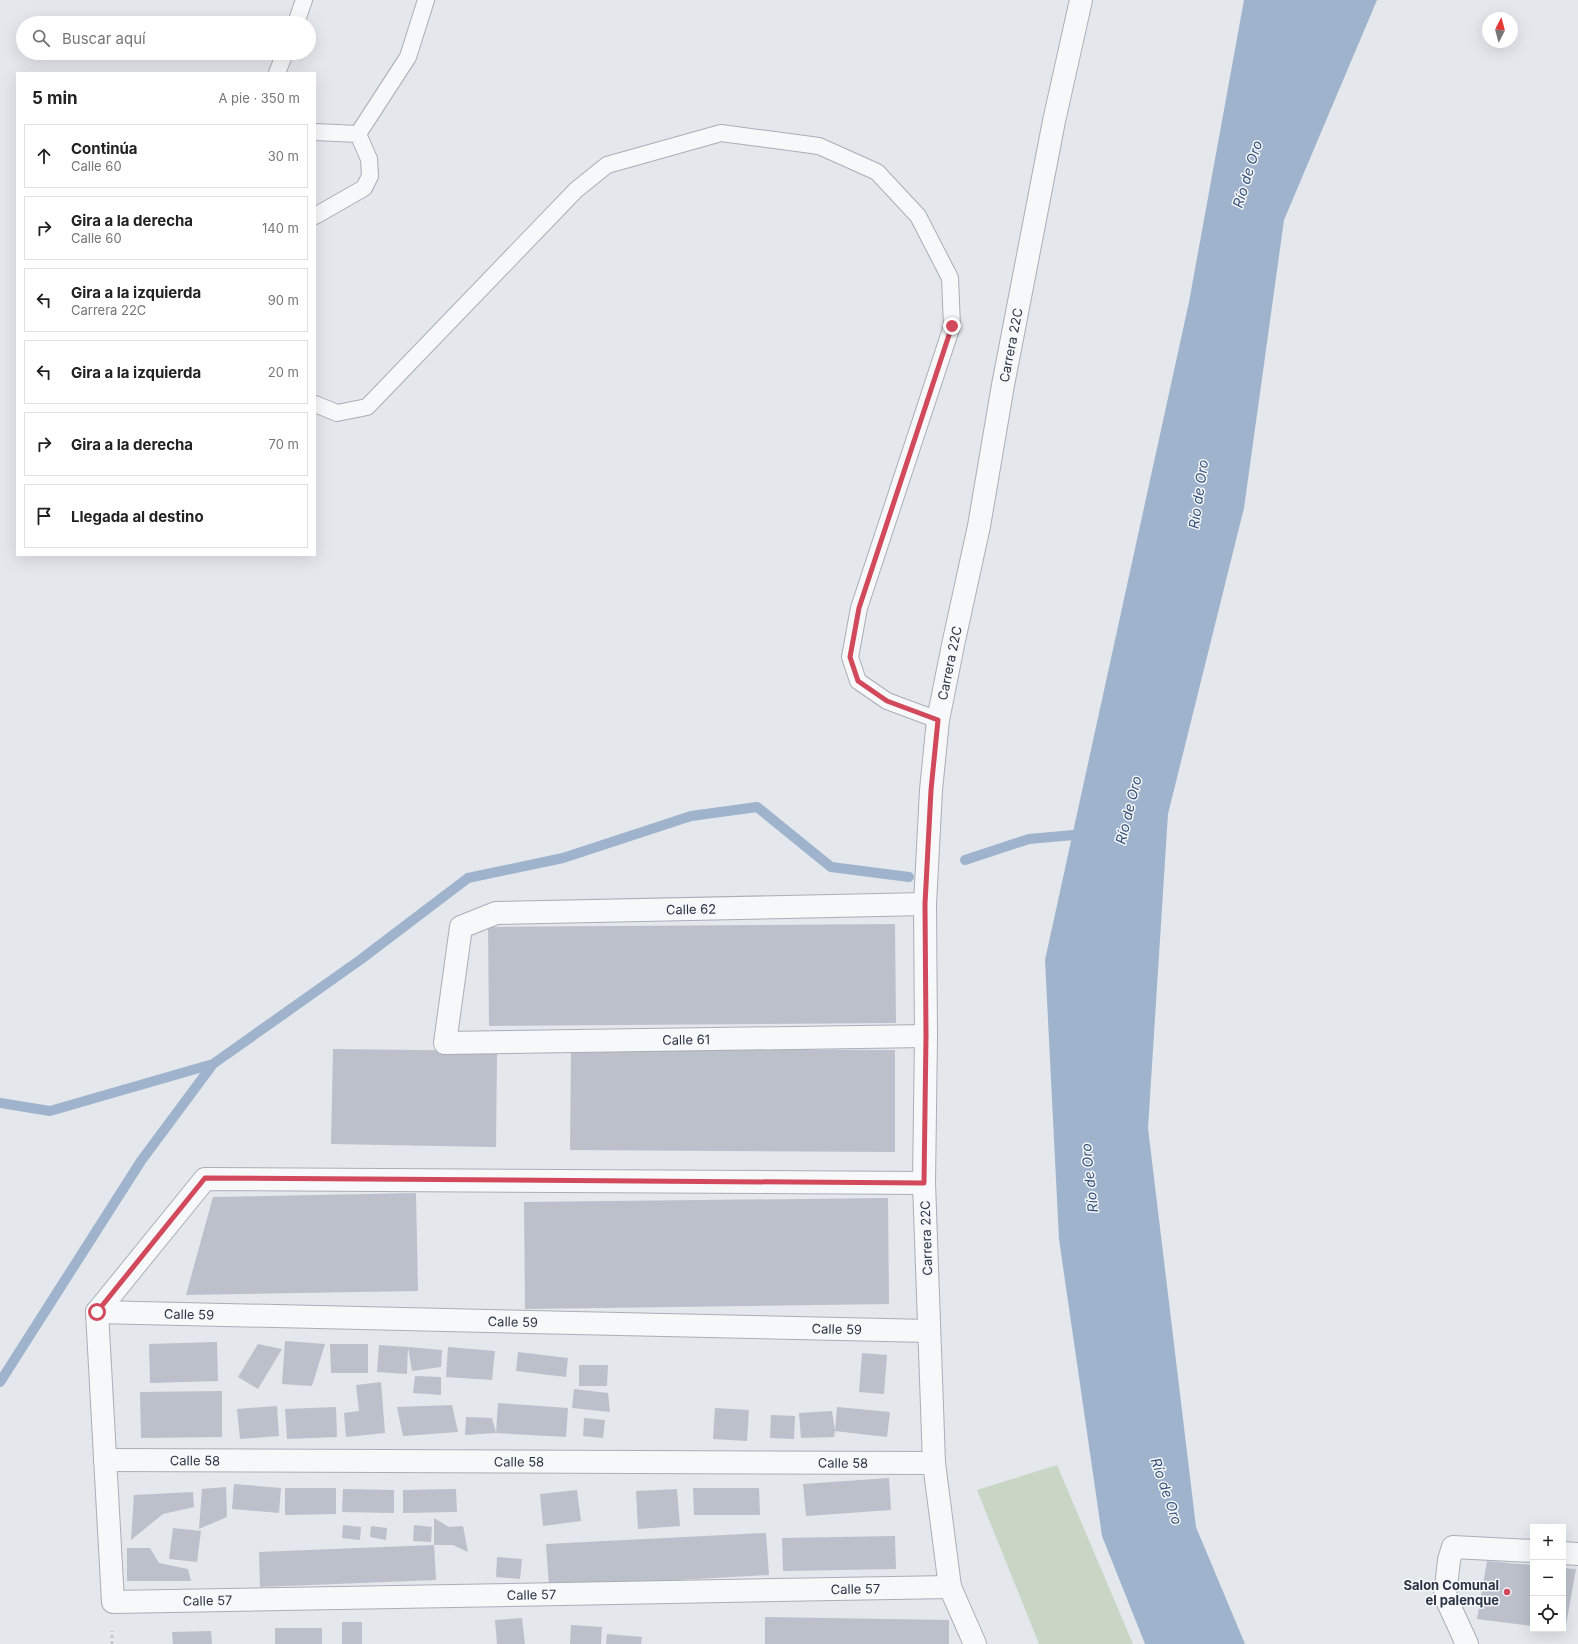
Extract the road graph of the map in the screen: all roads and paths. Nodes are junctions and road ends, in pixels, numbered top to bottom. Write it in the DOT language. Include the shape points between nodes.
graph roads {
  1 [pos="304,0"];
  2 [pos="426,0"];
  3 [pos="1081,0"];
  4 [pos="298,16"];
  5 [pos="283,60"];
  6 [pos="278,72"];
  7 [pos="316,132"];
  8 [pos="358,134"];
  9 [pos="316,215"];
  10 [pos="316,404"];
  11 [pos="938,720"];
  12 [pos="925,904"];
  13 [pos="926,1036"];
  14 [pos="446,1042"];
  15 [pos="924,1183"];
  16 [pos="97,1312"];
  17 [pos="929,1331"];
  18 [pos="105,1460"];
  19 [pos="934,1463"];
  20 [pos="1530,1551"];
  21 [pos="1566,1553"];
  22 [pos="1578,1554"];
  23 [pos="950,1588"];
  24 [pos="974,1644"];
  25 [pos="1467,1644"];
  1 -- 4 [label="lane"];
  2 -- 8 [label="lane" via="408,57"];
  3 -- 11 [label="street, Carrera 22C" via="1054,121 979,526"];
  5 -- 6 [label="lane"];
  7 -- 8 [label="lane"];
  8 -- 9 [label="lane" via="369,159 370,176 364,188"];
  10 -- 11 [label="lane" via="337,413 367,406 576,190 607,165 721,133 819,146 877,172 918,216 950,278 952,326 859,608 850,657 858,681 887,701"];
  11 -- 12 [label="street, Carrera 22C" via="931,790"];
  12 -- 13 [label="street, Carrera 22C"];
  12 -- 14 [label="street, Calle 62" via="496,913 461,927"];
  13 -- 14 [label="street, Calle 61"];
  13 -- 15 [label="street, Carrera 22C"];
  15 -- 16 [label="street" via="205,1178"];
  15 -- 17 [label="street, Carrera 22C"];
  16 -- 17 [label="street, Calle 59"];
  16 -- 18 [label="street"];
  17 -- 19 [label="street, Carrera 22C"];
  18 -- 19 [label="street, Calle 58"];
  18 -- 23 [label="street, Calle 57" via="113,1602"];
  19 -- 23 [label="street, Carrera 22C"];
  20 -- 25 [label="street" via="1453,1547 1445,1596"];
  21 -- 22 [label="street"];
  23 -- 24 [label="street, Carrera 22C"];
}
